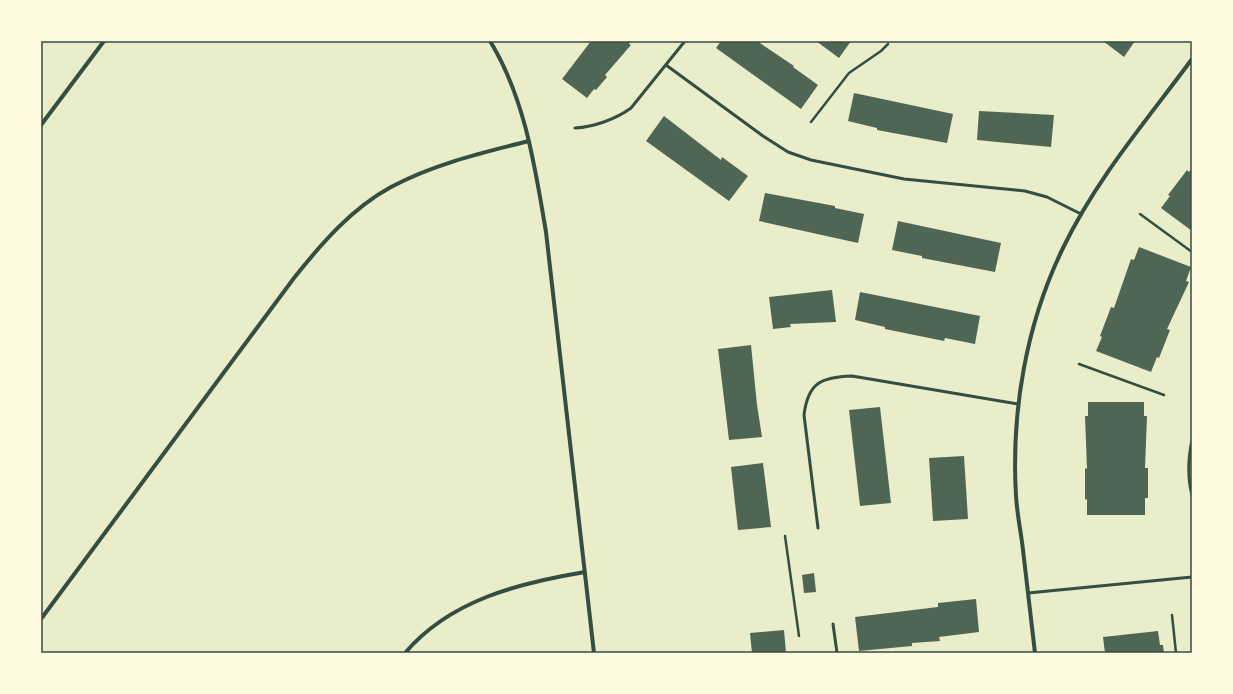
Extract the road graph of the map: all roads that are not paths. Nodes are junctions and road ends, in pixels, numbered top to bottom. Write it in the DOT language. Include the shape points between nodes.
graph roads {
  1 [pos="104,41"];
  2 [pos="490,41"];
  3 [pos="684,41"];
  4 [pos="1192,59"];
  5 [pos="666,65"];
  6 [pos="41,125"];
  7 [pos="575,128"];
  8 [pos="529,141"];
  9 [pos="1081,214"];
  10 [pos="1018,404"];
  11 [pos="1192,440"];
  12 [pos="1192,495"];
  13 [pos="818,528"];
  14 [pos="585,572"];
  15 [pos="1192,577"];
  16 [pos="1028,593"];
  17 [pos="41,618"];
  18 [pos="833,624"];
  19 [pos="405,653"];
  20 [pos="594,653"];
  21 [pos="837,653"];
  22 [pos="1035,653"];
  1 -- 6 [label="street"];
  2 -- 8 [label="street" via="517,101"];
  3 -- 5 [label="lane"];
  4 -- 9 [label="street" via="1115,163"];
  5 -- 7 [label="lane" via="641,97 624,113 605,122"];
  5 -- 9 [label="lane" via="772,143 794,154 811,160 904,179 1024,191 1047,197"];
  8 -- 14 [label="street" via="546,232"];
  8 -- 17 [label="street" via="423,171 390,187 343,222 294,278"];
  9 -- 10 [label="street" via="1063,247 1044,295 1030,342"];
  10 -- 13 [label="lane" via="852,376 826,378 819,382 806,403 804,415"];
  10 -- 16 [label="street" via="1016,496"];
  11 -- 12 [label="lane" via="1188,479"];
  14 -- 19 [label="street" via="531,582 472,602 444,619"];
  14 -- 20 [label="street"];
  15 -- 16 [label="lane"];
  16 -- 22 [label="street"];
  18 -- 21 [label="lane"];
}
